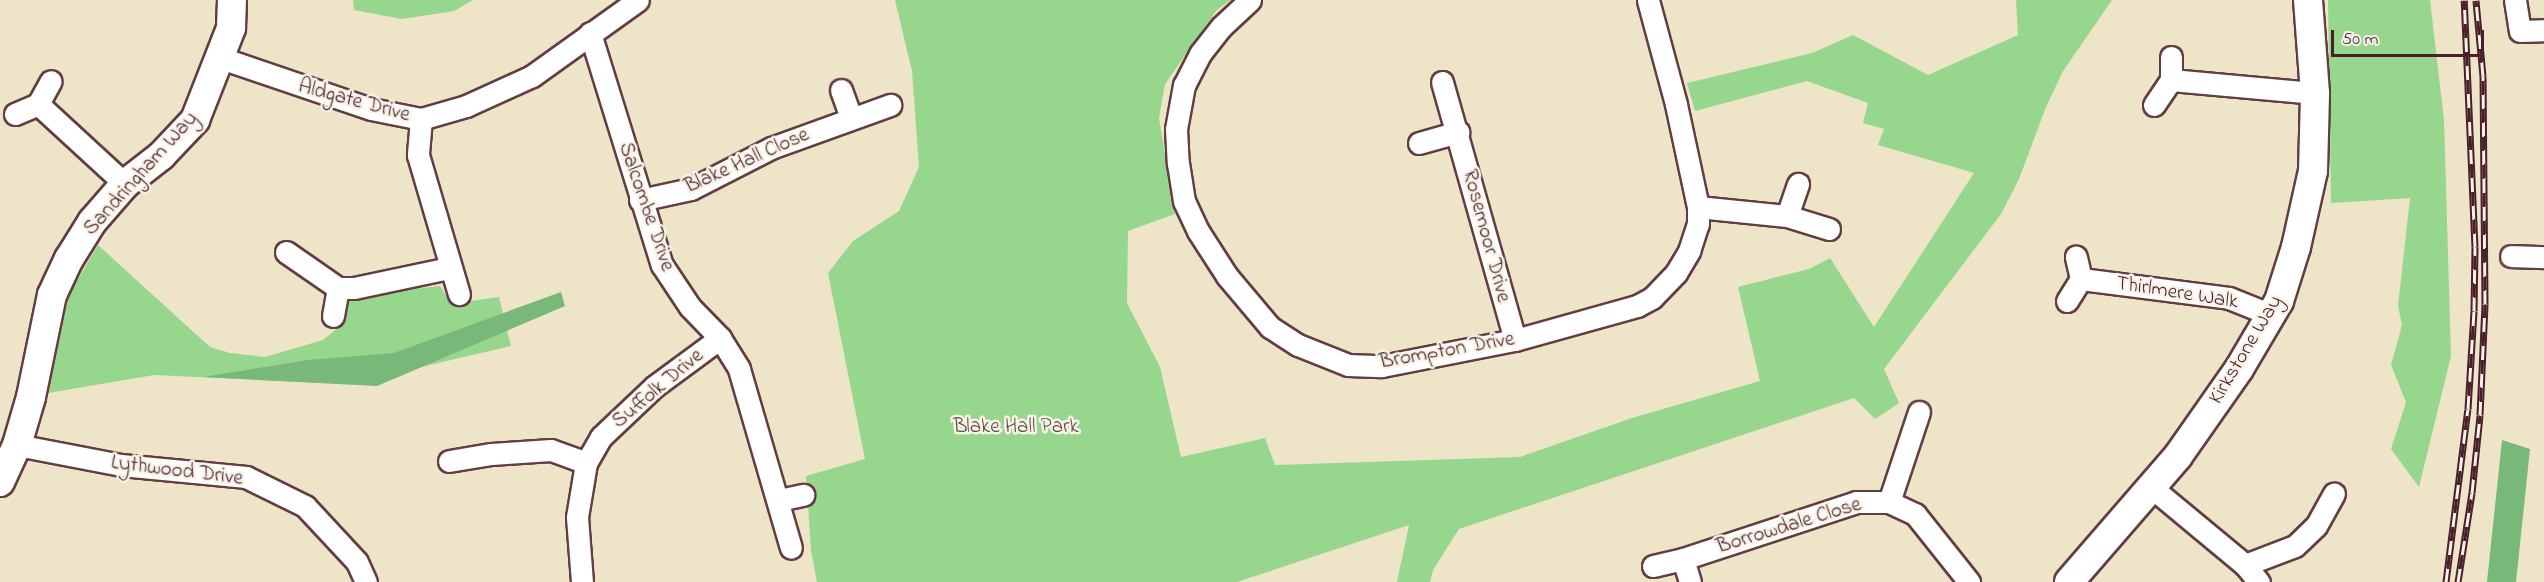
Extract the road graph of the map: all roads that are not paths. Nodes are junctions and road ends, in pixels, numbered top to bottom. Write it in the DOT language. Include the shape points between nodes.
graph roads {
  1 [pos="232,0"];
  2 [pos="638,0"];
  3 [pos="1250,0"];
  4 [pos="2308,0"];
  5 [pos="2514,0"];
  6 [pos="1651,1"];
  7 [pos="2544,30"];
  8 [pos="590,33"];
  9 [pos="2171,57"];
  10 [pos="221,58"];
  11 [pos="2171,80"];
  12 [pos="51,81"];
  13 [pos="1442,82"];
  14 [pos="841,90"];
  15 [pos="2315,93"];
  16 [pos="38,104"];
  17 [pos="890,105"];
  18 [pos="2154,105"];
  19 [pos="15,114"];
  20 [pos="851,117"];
  21 [pos="421,119"];
  22 [pos="1458,132"];
  23 [pos="1419,143"];
  24 [pos="126,184"];
  25 [pos="1798,184"];
  26 [pos="640,200"];
  27 [pos="1698,207"];
  28 [pos="1787,216"];
  29 [pos="1829,229"];
  30 [pos="286,252"];
  31 [pos="2511,256"];
  32 [pos="2076,257"];
  33 [pos="2544,257"];
  34 [pos="449,268"];
  35 [pos="2081,279"];
  36 [pos="338,288"];
  37 [pos="459,294"];
  38 [pos="2067,301"];
  39 [pos="2271,315"];
  40 [pos="333,316"];
  41 [pos="720,338"];
  42 [pos="1515,340"];
  43 [pos="1919,412"];
  44 [pos="17,445"];
  45 [pos="449,461"];
  46 [pos="586,463"];
  47 [pos="0,482"];
  48 [pos="2151,487"];
  49 [pos="2334,494"];
  50 [pos="803,495"];
  51 [pos="779,500"];
  52 [pos="1889,502"];
  53 [pos="791,548"];
  54 [pos="1683,559"];
  55 [pos="2245,565"];
  56 [pos="1653,566"];
  57 [pos="366,582"];
  58 [pos="582,582"];
  59 [pos="1690,582"];
  60 [pos="1969,582"];
  61 [pos="2069,582"];
  62 [pos="2259,582"];
  1 -- 10 [label="street, Sandringham Way" via="231,28"];
  2 -- 8 [label="street, Aldgate Drive"];
  3 -- 42 [label="street, Brompton Drive" via="1200,54 1184,85 1176,129 1184,201 1227,276 1270,327 1298,345 1348,365 1382,366"];
  4 -- 15 [label="street, Kirkstone Way"];
  5 -- 7 [label="street" via="2520,31"];
  6 -- 27 [label="street, Brompton Drive"];
  8 -- 21 [label="street, Aldgate Drive" via="532,76 466,106"];
  8 -- 26 [label="street, Salcombe Drive"];
  9 -- 11 [label="street"];
  10 -- 21 [label="street, Aldgate Drive" via="371,110"];
  10 -- 24 [label="street, Sandringham Way" via="195,120 161,156"];
  11 -- 15 [label="street"];
  11 -- 18 [label="street"];
  12 -- 16 [label="street"];
  13 -- 22 [label="street, Rosemoor Drive"];
  14 -- 20 [label="street"];
  15 -- 39 [label="street, Kirkstone Way" via="2313,171 2306,207 2279,301"];
  16 -- 19 [label="street"];
  16 -- 24 [label="street"];
  17 -- 20 [label="street, Blake Hall Close"];
  20 -- 26 [label="street, Blake Hall Close" via="771,148 691,189"];
  21 -- 34 [label="street" via="418,155"];
  22 -- 23 [label="street"];
  22 -- 42 [label="street, Rosemoor Drive"];
  24 -- 44 [label="street, Sandringham Way" via="92,222 52,295"];
  25 -- 28 [label="street"];
  26 -- 41 [label="street, Salcombe Drive" via="662,265 690,307"];
  27 -- 28 [label="street"];
  27 -- 42 [label="street, Brompton Drive" via="1698,224 1689,251 1676,273 1652,298 1637,306"];
  28 -- 29 [label="street"];
  30 -- 36 [label="street"];
  31 -- 33 [label="street"];
  32 -- 35 [label="street"];
  34 -- 36 [label="street"];
  34 -- 37 [label="street"];
  35 -- 38 [label="street"];
  35 -- 39 [label="street, Thirlmere Walk" via="2229,298"];
  36 -- 40 [label="street"];
  39 -- 48 [label="street, Kirkstone Way" via="2232,379"];
  41 -- 46 [label="street, Suffolk Drive" via="655,386 601,437"];
  41 -- 51 [label="street, Salcombe Drive" via="739,369"];
  43 -- 52 [label="street"];
  44 -- 47 [label="street, Sandringham Way"];
  44 -- 57 [label="street, Lythwood Drive" via="121,465 246,477 305,506 357,562"];
  45 -- 46 [label="street" via="551,450"];
  46 -- 58 [label="street, Suffolk Drive" via="577,517"];
  48 -- 55 [label="street"];
  48 -- 61 [label="street, Kirkstone Way"];
  49 -- 55 [label="street" via="2316,526 2295,546"];
  50 -- 51 [label="street"];
  51 -- 53 [label="street, Salcombe Drive"];
  52 -- 54 [label="street, Borrowdale Close" via="1856,502"];
  52 -- 60 [label="street, Borrowdale Close" via="1915,514"];
  54 -- 56 [label="street, Borrowdale Close"];
  54 -- 59 [label="street"];
  55 -- 62 [label="street"];
}
